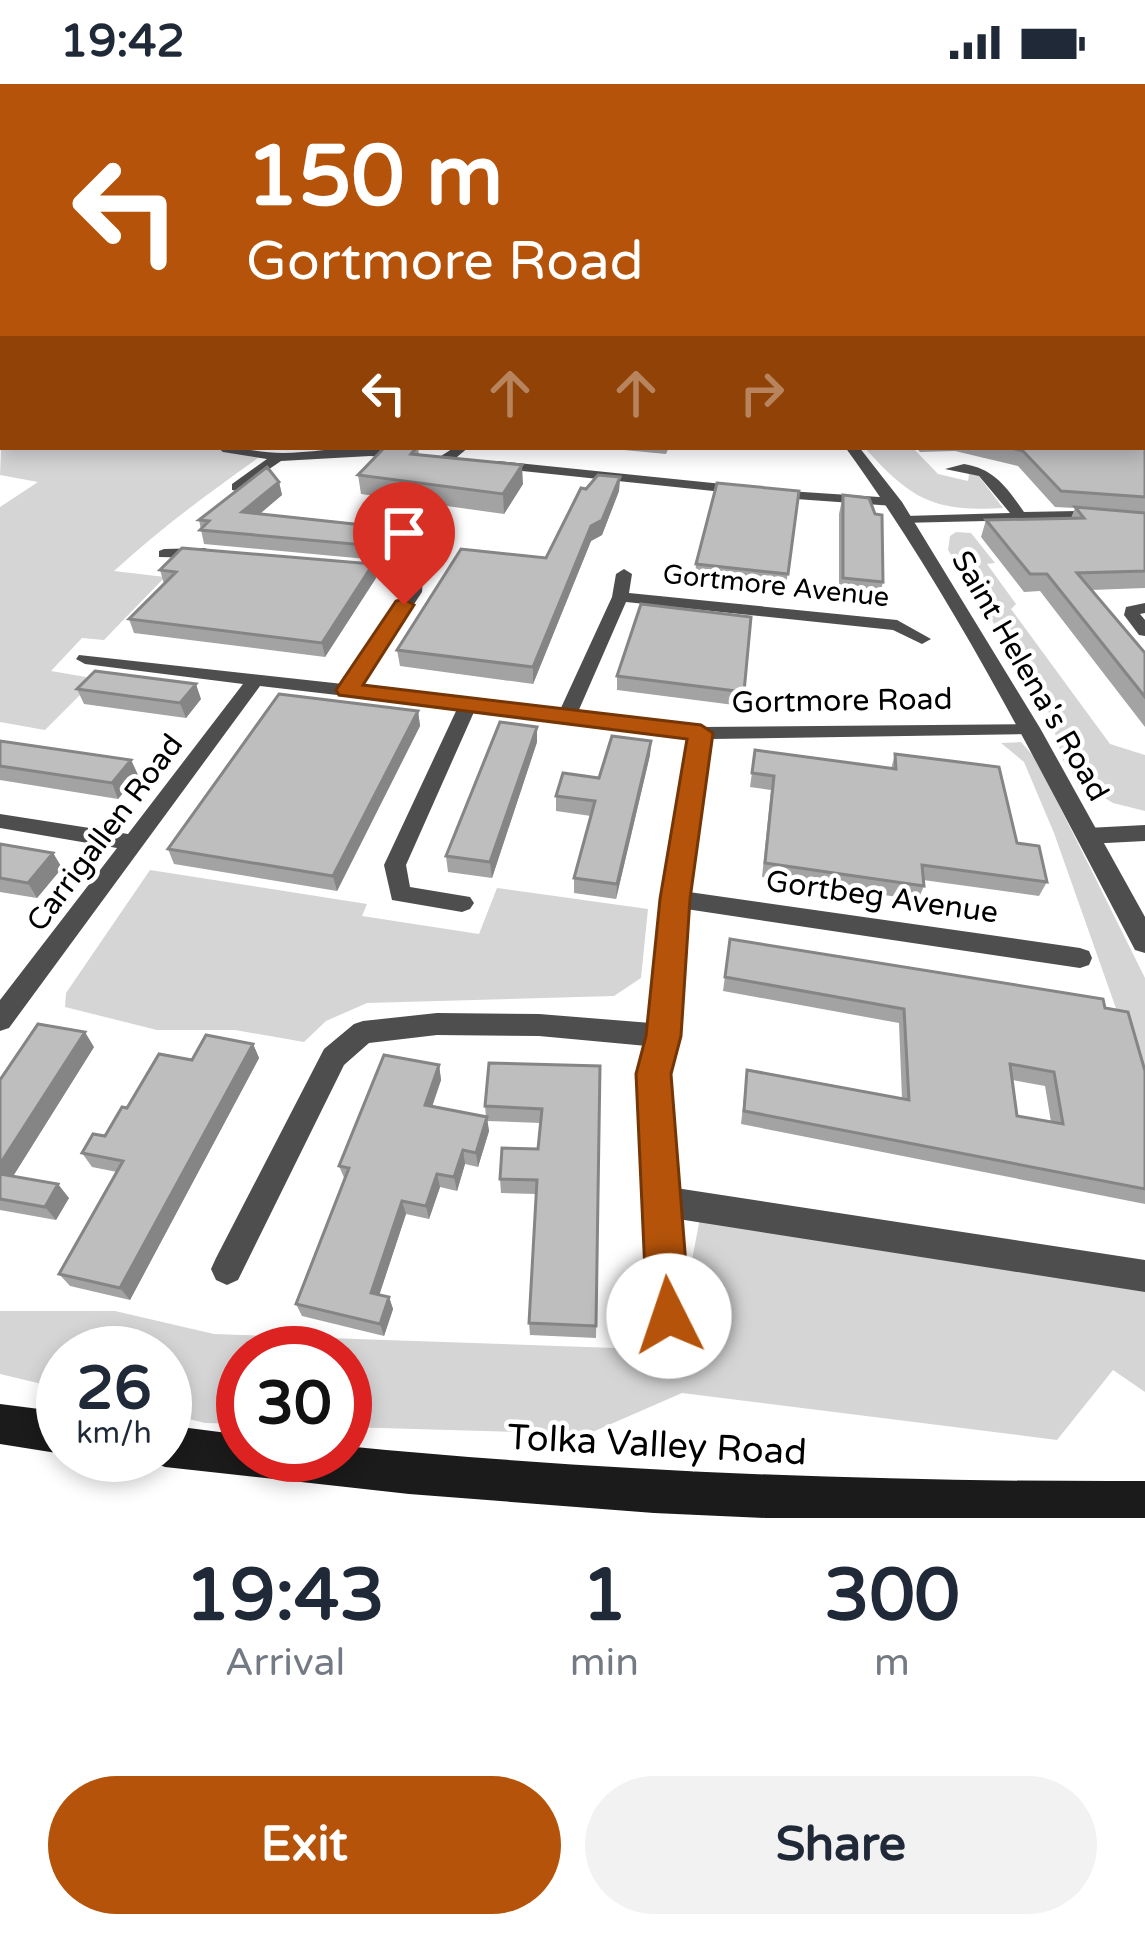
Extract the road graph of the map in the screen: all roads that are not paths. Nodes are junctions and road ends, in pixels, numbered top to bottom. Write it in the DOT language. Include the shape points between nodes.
graph roads {
  1 [pos="235,450"];
  2 [pos="854,450"];
  3 [pos="464,454"];
  4 [pos="278,457"];
  5 [pos="485,464"];
  6 [pos="952,470"];
  7 [pos="237,487"];
  8 [pos="900,511"];
  9 [pos="1019,515"];
  10 [pos="1145,521"];
  11 [pos="164,554"];
  12 [pos="214,554"];
  13 [pos="326,565"];
  14 [pos="624,574"];
  15 [pos="620,597"];
  16 [pos="1145,608"];
  17 [pos="1145,631"];
  18 [pos="922,639"];
  19 [pos="85,658"];
  20 [pos="256,679"];
  21 [pos="348,690"];
  22 [pos="468,705"];
  23 [pos="566,717"];
  24 [pos="1029,728"];
  25 [pos="701,733"];
  26 [pos="0,821"];
  27 [pos="1145,833"];
  28 [pos="1087,836"];
  29 [pos="136,843"];
  30 [pos="675,899"];
  31 [pos="461,903"];
  32 [pos="1145,942"];
  33 [pos="1080,958"];
  34 [pos="0,1020"];
  35 [pos="663,1036"];
  36 [pos="661,1201"];
  37 [pos="227,1269"];
  38 [pos="1145,1276"];
  39 [pos="669,1316"];
  40 [pos="0,1424"];
  41 [pos="36,1429"];
  42 [pos="192,1449"];
  43 [pos="1145,1502"];
  1 -- 4 [label="street"];
  2 -- 8 [label="street, Saint Helena's Road"];
  3 -- 4 [label="street"];
  4 -- 7 [label="street"];
  5 -- 8 [label="street"];
  6 -- 9 [label="street" via="989,474"];
  8 -- 9 [label="street"];
  8 -- 24 [label="street, Saint Helena's Road"];
  9 -- 10 [label="street"];
  11 -- 12 [label="street"];
  13 -- 21 [label="street" via="415,579"];
  14 -- 15 [label="street"];
  15 -- 18 [label="street, Gortmore Avenue" via="897,625"];
  15 -- 23 [label="street"];
  16 -- 17 [label="street" via="1132,615"];
  19 -- 20 [label="street, Gortmore Road"];
  20 -- 21 [label="street, Gortmore Road"];
  20 -- 29 [label="street, Carrigallen Road"];
  21 -- 22 [label="street, Gortmore Road"];
  22 -- 23 [label="street, Gortmore Road"];
  22 -- 31 [label="street" via="395,865 400,894"];
  23 -- 25 [label="street, Gortmore Road"];
  24 -- 25 [label="street, Gortmore Road"];
  24 -- 28 [label="street, Saint Helena's Road"];
  25 -- 30 [label="street"];
  26 -- 29 [label="street"];
  27 -- 28 [label="street"];
  28 -- 32 [label="street, Saint Helena's Road"];
  29 -- 34 [label="street, Carrigallen Road"];
  30 -- 33 [label="street, Gortbeg Avenue"];
  30 -- 35 [label="street"];
  35 -- 36 [label="street" via="653,1074"];
  35 -- 37 [label="street" via="436,1024 363,1033 334,1057"];
  36 -- 38 [label="street"];
  36 -- 39 [label="street"];
  40 -- 41 [label="main road"];
  42 -- 43 [label="main road, Tolka Valley Road" via="652,1492"];
}
